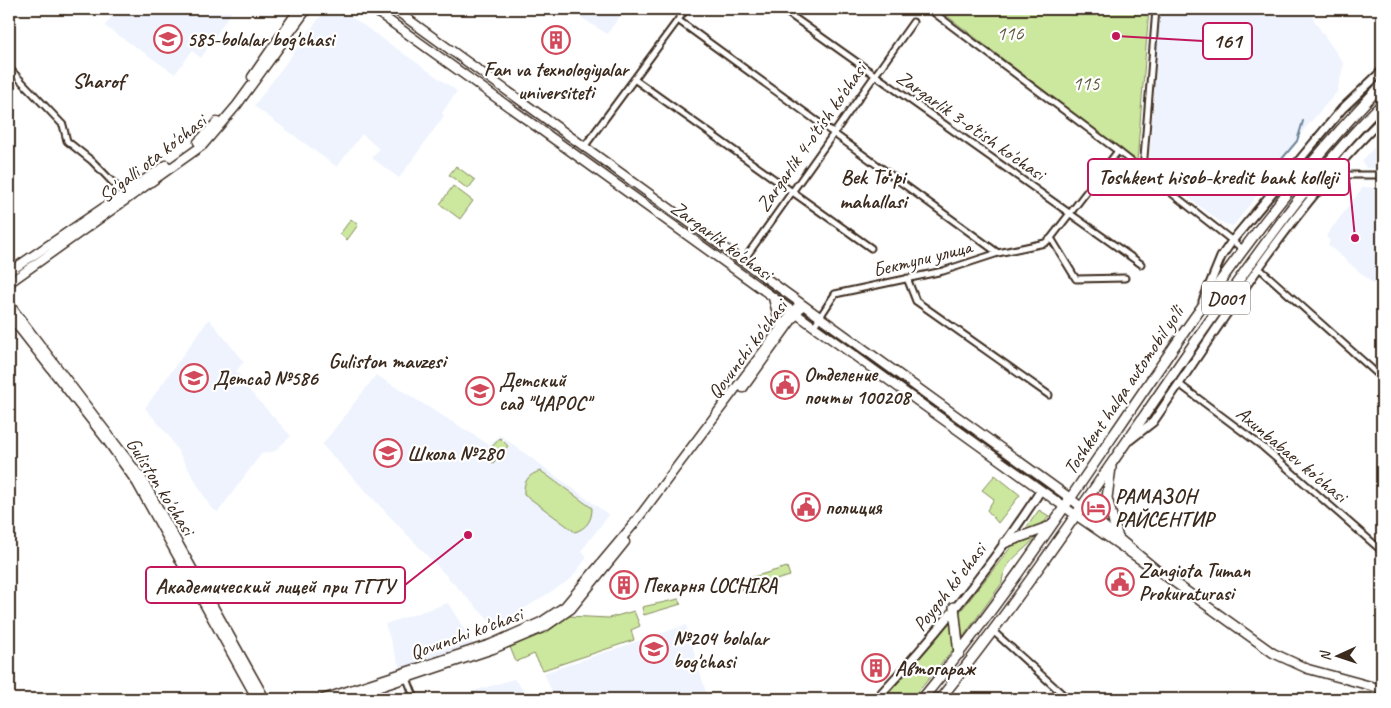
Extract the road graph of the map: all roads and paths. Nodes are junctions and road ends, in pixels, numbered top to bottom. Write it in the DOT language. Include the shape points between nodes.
graph roads {
  1 [pos="299,9"];
  2 [pos="307,9"];
  3 [pos="373,9"];
  4 [pos="394,9"];
  5 [pos="686,9"];
  6 [pos="782,9"];
  7 [pos="929,9"];
  8 [pos="1156,9"];
  9 [pos="678,20"];
  10 [pos="913,22"];
  11 [pos="9,68"];
  12 [pos="1382,71"];
  13 [pos="875,75"];
  14 [pos="634,79"];
  15 [pos="1382,85"];
  16 [pos="1382,104"];
  17 [pos="533,110"];
  18 [pos="540,115"];
  19 [pos="1382,119"];
  20 [pos="526,120"];
  21 [pos="534,125"];
  22 [pos="834,132"];
  23 [pos="584,147"];
  24 [pos="1118,151"];
  25 [pos="578,156"];
  26 [pos="1143,170"];
  27 [pos="1332,175"];
  28 [pos="1382,175"];
  29 [pos="1318,191"];
  30 [pos="791,193"];
  31 [pos="1304,193"];
  32 [pos="126,197"];
  33 [pos="1069,213"];
  34 [pos="1051,238"];
  35 [pos="1232,240"];
  36 [pos="871,248"];
  37 [pos="1244,250"];
  38 [pos="998,253"];
  39 [pos="1254,258"];
  40 [pos="743,261"];
  41 [pos="1141,264"];
  42 [pos="1259,268"];
  43 [pos="736,270"];
  44 [pos="9,272"];
  45 [pos="907,278"];
  46 [pos="1124,278"];
  47 [pos="9,283"];
  48 [pos="772,296"];
  49 [pos="9,304"];
  50 [pos="802,304"];
  51 [pos="1199,311"];
  52 [pos="795,312"];
  53 [pos="9,315"];
  54 [pos="820,317"];
  55 [pos="814,326"];
  56 [pos="781,328"];
  57 [pos="1382,378"];
  58 [pos="1179,384"];
  59 [pos="1049,395"];
  60 [pos="1139,397"];
  61 [pos="1151,405"];
  62 [pos="1123,445"];
  63 [pos="1112,463"];
  64 [pos="1041,490"];
  65 [pos="1070,498"];
  66 [pos="1064,507"];
  67 [pos="1079,512"];
  68 [pos="1051,526"];
  69 [pos="1118,538"];
  70 [pos="1004,543"];
  71 [pos="1382,551"];
  72 [pos="1157,570"];
  73 [pos="954,607"];
  74 [pos="994,632"];
  75 [pos="959,654"];
  76 [pos="406,676"];
  77 [pos="1382,689"];
  78 [pos="257,699"];
  79 [pos="265,699"];
  80 [pos="323,699"];
  81 [pos="344,699"];
  82 [pos="415,699"];
  83 [pos="876,699"];
  84 [pos="922,699"];
  85 [pos="940,699"];
  86 [pos="1068,699"];
  1 -- 32 [label="main road, So'galli ota ko'chasi" via="234,102 209,131"];
  2 -- 32 [label="main road, So'galli ota ko'chasi" via="213,135"];
  3 -- 20 [label="main road, Zargarlik ko'chasi"];
  4 -- 17 [label="main road, Zargarlik ko'chasi"];
  5 -- 9 [label="street"];
  6 -- 13 [label="street, Zargarlik 3-o'tish ko'chasi"];
  7 -- 24 [label="street"];
  8 -- 26 [label="street"];
  9 -- 14 [label="street"];
  9 -- 22 [label="street"];
  10 -- 13 [label="street, Zargarlik 4-o'tish ko'chasi"];
  11 -- 32 [label="street" via="63,125 66,141 92,161"];
  12 -- 35 [label="street" via="1324,129"];
  13 -- 22 [label="street, Zargarlik 4-o'tish ko'chasi"];
  13 -- 33 [label="street, Zargarlik 3-o'tish ko'chasi"];
  14 -- 23 [label="street"];
  14 -- 30 [label="street"];
  15 -- 37 [label="highway, Toshkent halqa avtomobil yo'li / D001" via="1347,122"];
  16 -- 31 [label="highway, Toshkent halqa avtomobil yo'li / D001" via="1355,130"];
  17 -- 18 [label="main road, Zargarlik ko'chasi"];
  17 -- 20 [label="main road"];
  18 -- 21 [label="main road"];
  18 -- 23 [label="main road, Zargarlik ko'chasi"];
  19 -- 27 [label="street"];
  20 -- 21 [label="main road, Zargarlik ko'chasi"];
  21 -- 25 [label="main road, Zargarlik ko'chasi"];
  22 -- 30 [label="street, Zargarlik 4-o'tish ko'chasi"];
  22 -- 38 [label="street"];
  23 -- 25 [label="main road"];
  23 -- 40 [label="main road, Zargarlik ko'chasi"];
  24 -- 26 [label="street"];
  24 -- 33 [label="street"];
  25 -- 43 [label="main road, Zargarlik ko'chasi"];
  26 -- 35 [label="street"];
  27 -- 28 [label="street"];
  27 -- 29 [label="street"];
  29 -- 31 [label="highway"];
  29 -- 42 [label="street"];
  30 -- 36 [label="street"];
  30 -- 40 [label="street, Zargarlik 4-o'tish ko'chasi"];
  31 -- 39 [label="highway, Toshkent halqa avtomobil yo'li / D001"];
  32 -- 44 [label="main road, So'galli ota ko'chasi"];
  32 -- 47 [label="main road, So'galli ota ko'chasi"];
  33 -- 34 [label="street"];
  33 -- 41 [label="street, Zargarlik 3-o'tish ko'chasi"];
  34 -- 38 [label="street, Бектупи улица" via="1045,243"];
  34 -- 46 [label="street" via="1076,279"];
  35 -- 37 [label="street"];
  35 -- 51 [label="street" via="1221,257"];
  37 -- 39 [label="highway"];
  37 -- 51 [label="highway, Toshkent halqa avtomobil yo'li / D001"];
  38 -- 45 [label="street, Бектупи улица" via="943,271"];
  39 -- 61 [label="highway, Toshkent halqa avtomobil yo'li / D001"];
  40 -- 43 [label="main road, Zargarlik 4-o'tish ko'chasi"];
  40 -- 50 [label="main road, Zargarlik ko'chasi"];
  42 -- 57 [label="street"];
  42 -- 58 [label="street"];
  43 -- 48 [label="main road, Zargarlik ko'chasi"];
  45 -- 54 [label="street, Бектупи улица" via="835,294"];
  45 -- 59 [label="street" via="916,301"];
  48 -- 52 [label="main road, Zargarlik ko'chasi"];
  48 -- 56 [label="main road"];
  49 -- 79 [label="main road, Guliston ko'chasi" via="139,474"];
  50 -- 52 [label="main road, Qovunchi ko'chasi"];
  50 -- 54 [label="main road, Zargarlik ko'chasi"];
  51 -- 60 [label="highway, Toshkent halqa avtomobil yo'li / D001"];
  52 -- 55 [label="main road, Zargarlik ko'chasi"];
  52 -- 56 [label="main road, Qovunchi ko'chasi"];
  52 -- 76 [label="main road, Qovunchi ko'chasi" via="683,469 571,609 537,631 493,649"];
  53 -- 78 [label="main road, Guliston ko'chasi" via="137,483"];
  54 -- 55 [label="street, Бектупи улица"];
  54 -- 65 [label="main road, Zargarlik ko'chasi"];
  55 -- 64 [label="main road, Zargarlik ko'chasi"];
  56 -- 76 [label="main road, Qovunchi ko'chasi" via="639,517 565,606 541,622 499,641"];
  58 -- 62 [label="street" via="1153,422"];
  58 -- 71 [label="street, Axunbabaev ko'chasi" via="1263,447"];
  60 -- 61 [label="highway"];
  60 -- 65 [label="highway, Toshkent halqa avtomobil yo'li / D001"];
  61 -- 62 [label="highway, Toshkent halqa avtomobil yo'li / D001"];
  62 -- 63 [label="highway, Toshkent halqa avtomobil yo'li / D001"];
  63 -- 67 [label="highway, Toshkent halqa avtomobil yo'li / D001"];
  63 -- 69 [label="highway" via="1107,498"];
  64 -- 66 [label="main road, Zargarlik ko'chasi"];
  64 -- 70 [label="street, Poygoh koʻchasi"];
  65 -- 66 [label="highway, Toshkent halqa avtomobil yo'li / D001"];
  65 -- 67 [label="main road, Zargarlik ko'chasi"];
  66 -- 67 [label="main road, Zargarlik ko'chasi"];
  66 -- 68 [label="highway, Toshkent halqa avtomobil yo'li / D001"];
  67 -- 69 [label="main road"];
  67 -- 72 [label="main road" via="1142,562"];
  67 -- 74 [label="highway, Toshkent halqa avtomobil yo'li / D001"];
  68 -- 70 [label="highway"];
  68 -- 75 [label="highway, Toshkent halqa avtomobil yo'li / D001"];
  69 -- 72 [label="main road"];
  70 -- 73 [label="street, Poygoh koʻchasi"];
  72 -- 77 [label="main road" via="1280,657 1308,669"];
  73 -- 75 [label="highway"];
  73 -- 83 [label="street, Poygoh koʻchasi"];
  74 -- 85 [label="highway, Toshkent halqa avtomobil yo'li / D001"];
  74 -- 86 [label="street"];
  75 -- 84 [label="highway, Toshkent halqa avtomobil yo'li / D001"];
  76 -- 80 [label="main road, Qovunchi ko'chasi"];
  76 -- 81 [label="main road, Qovunchi ko'chasi"];
  76 -- 82 [label="street"];
}
